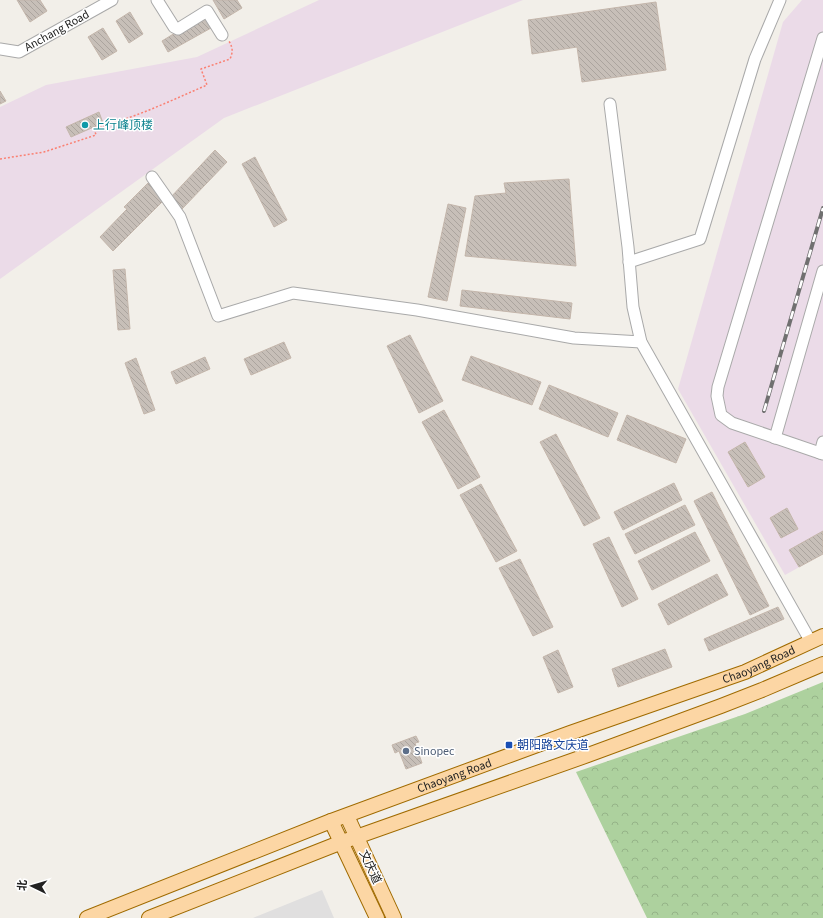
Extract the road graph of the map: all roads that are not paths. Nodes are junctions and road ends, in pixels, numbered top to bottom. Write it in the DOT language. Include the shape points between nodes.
graph roads {
  1 [pos="112,0"];
  2 [pos="157,0"];
  3 [pos="780,0"];
  4 [pos="222,35"];
  5 [pos="823,38"];
  6 [pos="0,49"];
  7 [pos="610,104"];
  8 [pos="152,177"];
  9 [pos="629,262"];
  10 [pos="823,271"];
  11 [pos="641,342"];
  12 [pos="775,438"];
  13 [pos="823,442"];
  14 [pos="821,454"];
  15 [pos="817,639"];
  16 [pos="823,664"];
  17 [pos="347,816"];
  18 [pos="331,821"];
  19 [pos="356,837"];
  20 [pos="342,842"];
  21 [pos="87,918"];
  22 [pos="149,918"];
  23 [pos="377,918"];
  24 [pos="394,918"];
  1 -- 6 [label="street, Anchang Road" via="19,52"];
  2 -- 4 [label="street" via="178,30 207,12"];
  3 -- 9 [label="street" via="755,59 700,239"];
  5 -- 12 [label="street" via="718,387 721,415 732,423"];
  7 -- 9 [label="street"];
  8 -- 11 [label="street" via="180,217 218,316 293,293 417,310 574,338"];
  9 -- 11 [label="street" via="633,307"];
  10 -- 12 [label="street"];
  11 -- 15 [label="street"];
  12 -- 14 [label="street"];
  13 -- 14 [label="street"];
  15 -- 17 [label="main road, Chaoyang Road" via="745,672"];
  16 -- 19 [label="main road, Chaoyang Road" via="588,755"];
  17 -- 18 [label="main road, Chaoyang Road"];
  17 -- 19 [label="main road, 文庆道"];
  18 -- 20 [label="main road, 文庆道"];
  18 -- 21 [label="main road, Chaoyang Road"];
  19 -- 20 [label="main road, Chaoyang Road"];
  19 -- 24 [label="main road, 文庆道"];
  20 -- 22 [label="main road, Chaoyang Road"];
  20 -- 23 [label="main road, 文庆道"];
}
